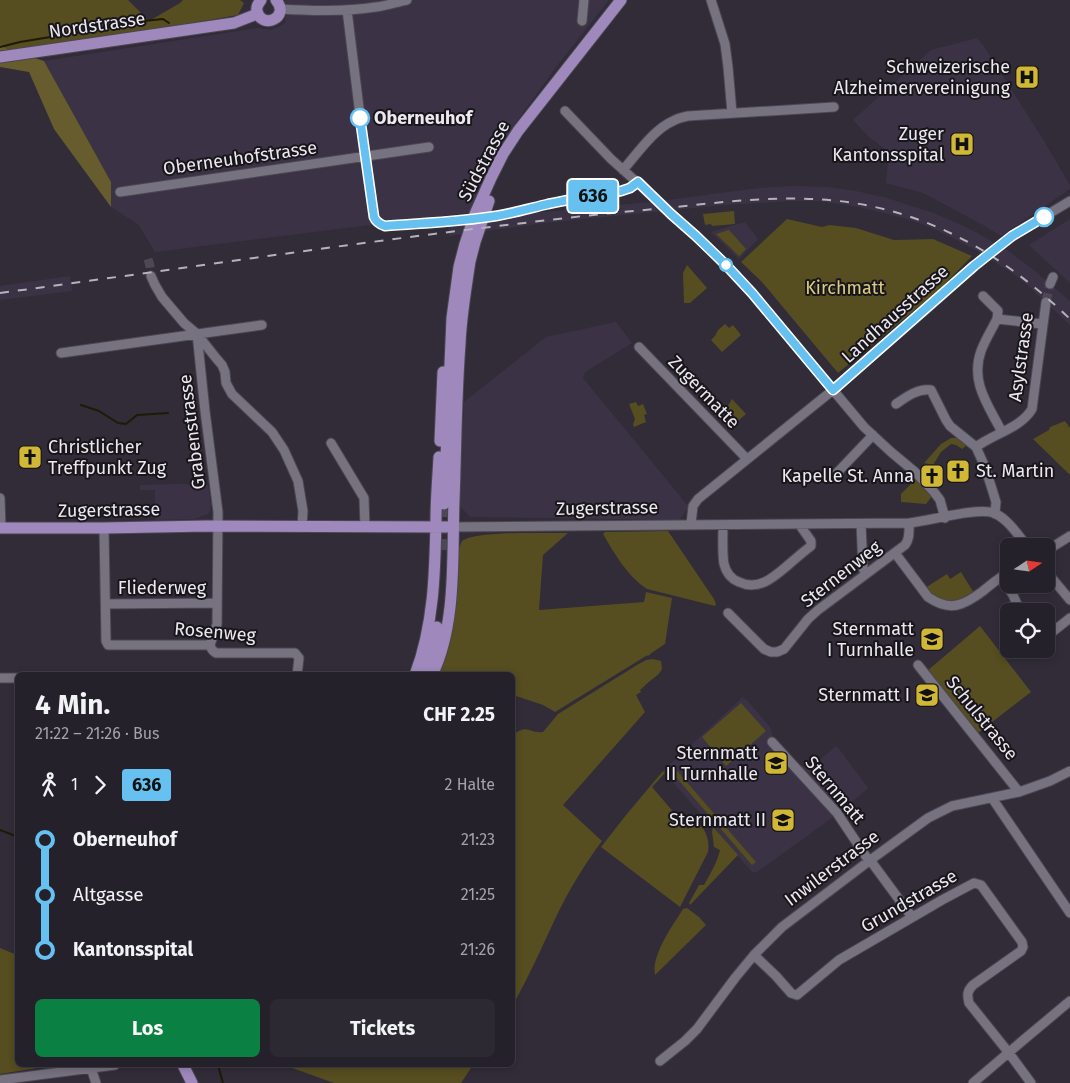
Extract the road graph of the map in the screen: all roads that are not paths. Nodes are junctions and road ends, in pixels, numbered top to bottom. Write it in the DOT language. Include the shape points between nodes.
graph roads {
  1 [pos="260,0"];
  2 [pos="407,0"];
  3 [pos="584,0"];
  4 [pos="621,0"];
  5 [pos="711,0"];
  6 [pos="279,5"];
  7 [pos="347,10"];
  8 [pos="258,14"];
  9 [pos="582,21"];
  10 [pos="0,57"];
  11 [pos="834,106"];
  12 [pos="565,111"];
  13 [pos="732,113"];
  14 [pos="429,147"];
  15 [pos="365,156"];
  16 [pos="623,170"];
  17 [pos="120,192"];
  18 [pos="649,193"];
  19 [pos="1070,201"];
  20 [pos="671,214"];
  21 [pos="374,217"];
  22 [pos="464,264"];
  23 [pos="152,276"];
  24 [pos="983,296"];
  25 [pos="1046,302"];
  26 [pos="997,319"];
  27 [pos="1042,324"];
  28 [pos="262,325"];
  29 [pos="197,334"];
  30 [pos="639,347"];
  31 [pos="61,353"];
  32 [pos="833,390"];
  33 [pos="896,404"];
  34 [pos="1002,432"];
  35 [pos="873,435"];
  36 [pos="331,443"];
  37 [pos="976,447"];
  38 [pos="747,459"];
  39 [pos="834,476"];
  40 [pos="0,498"];
  41 [pos="444,504"];
  42 [pos="995,514"];
  43 [pos="945,518"];
  44 [pos="909,523"];
  45 [pos="691,524"];
  46 [pos="799,524"];
  47 [pos="861,524"];
  48 [pos="723,525"];
  49 [pos="219,526"];
  50 [pos="302,527"];
  51 [pos="365,527"];
  52 [pos="436,527"];
  53 [pos="453,527"];
  54 [pos="1,528"];
  55 [pos="104,528"];
  56 [pos="1070,536"];
  57 [pos="1020,538"];
  58 [pos="1055,545"];
  59 [pos="442,550"];
  60 [pos="895,553"];
  61 [pos="866,574"];
  62 [pos="1000,579"];
  63 [pos="1055,582"];
  64 [pos="1070,600"];
  65 [pos="217,603"];
  66 [pos="106,604"];
  67 [pos="728,613"];
  68 [pos="1070,618"];
  69 [pos="1055,630"];
  70 [pos="210,645"];
  71 [pos="432,649"];
  72 [pos="918,665"];
  73 [pos="297,672"];
  74 [pos="416,672"];
  75 [pos="422,672"];
  76 [pos="427,672"];
  77 [pos="433,672"];
  78 [pos="0,678"];
  79 [pos="15,678"];
  80 [pos="772,742"];
  81 [pos="1070,771"];
  82 [pos="1019,792"];
  83 [pos="992,798"];
  84 [pos="869,860"];
  85 [pos="1070,913"];
  86 [pos="912,916"];
  87 [pos="754,955"];
  88 [pos="1070,1001"];
  89 [pos="1009,1053"];
  90 [pos="660,1061"];
  91 [pos="99,1067"];
  92 [pos="184,1067"];
  93 [pos="92,1068"];
  94 [pos="0,1080"];
  95 [pos="96,1083"];
  96 [pos="192,1083"];
  97 [pos="973,1083"];
  98 [pos="1031,1083"];
  1 -- 8 [label="main road"];
  2 -- 7 [label="street"];
  3 -- 9 [label="street"];
  4 -- 22 [label="main road, Südstrasse" via="550,90 509,159"];
  5 -- 13 [label="street" via="725,44"];
  6 -- 7 [label="street" via="312,11"];
  6 -- 8 [label="main road" via="278,17 271,21 263,20"];
  7 -- 15 [label="street"];
  8 -- 10 [label="main road, Nordstrasse" via="234,23"];
  11 -- 13 [label="street"];
  12 -- 16 [label="street"];
  13 -- 16 [label="street" via="674,120 656,132"];
  14 -- 15 [label="street, Oberneuhofstrasse"];
  15 -- 17 [label="street, Oberneuhofstrasse"];
  15 -- 21 [label="street"];
  16 -- 18 [label="street"];
  19 -- 32 [label="street, Landhausstrasse" via="985,257"];
  20 -- 32 [label="street" via="752,293"];
  22 -- 41 [label="main road, Südstrasse" via="450,374"];
  22 -- 52 [label="main road" via="451,300 444,351"];
  22 -- 53 [label="main road"];
  23 -- 29 [label="street" via="162,297"];
  24 -- 26 [label="street" via="998,311"];
  25 -- 27 [label="street, Asylstrasse"];
  26 -- 27 [label="street"];
  26 -- 34 [label="street" via="982,350 977,376 979,387"];
  27 -- 34 [label="street, Asylstrasse" via="1032,408 1021,422"];
  28 -- 29 [label="street"];
  29 -- 31 [label="street"];
  29 -- 49 [label="street, Grabenstrasse"];
  29 -- 50 [label="street" via="222,365 232,394 272,432 284,450 298,481"];
  30 -- 38 [label="street, Zugermatte"];
  32 -- 35 [label="street"];
  32 -- 38 [label="street, Landhausstrasse"];
  33 -- 37 [label="street" via="922,390 931,390 950,426"];
  34 -- 37 [label="street, Asylstrasse"];
  35 -- 39 [label="street"];
  35 -- 43 [label="street" via="937,495"];
  36 -- 51 [label="street" via="364,498"];
  37 -- 42 [label="street" via="996,502"];
  38 -- 45 [label="street, Landhausstrasse" via="698,499 693,506"];
  40 -- 54 [label="street"];
  42 -- 43 [label="street, Zugerstrasse" via="980,512"];
  42 -- 57 [label="street"];
  43 -- 44 [label="street, Zugerstrasse"];
  44 -- 47 [label="street, Zugerstrasse"];
  44 -- 60 [label="street, Sternenweg" via="908,542"];
  45 -- 48 [label="street, Zugerstrasse"];
  45 -- 53 [label="street, Zugerstrasse"];
  46 -- 47 [label="street, Zugerstrasse"];
  46 -- 48 [label="street, Zugerstrasse"];
  46 -- 48 [label="street" via="811,546 774,577 753,585 736,581 724,564"];
  47 -- 61 [label="street"];
  49 -- 50 [label="main road, Zugerstrasse"];
  49 -- 55 [label="main road, Zugerstrasse"];
  49 -- 65 [label="street"];
  50 -- 51 [label="main road, Zugerstrasse"];
  51 -- 52 [label="main road, Zugerstrasse"];
  52 -- 53 [label="main road, Zugerstrasse"];
  52 -- 74 [label="main road" via="432,603 422,658"];
  53 -- 77 [label="main road" via="450,600 442,650"];
  54 -- 55 [label="main road, Zugerstrasse"];
  55 -- 66 [label="street"];
  56 -- 58 [label="street"];
  59 -- 71 [label="main road" via="439,609"];
  60 -- 61 [label="street, Sternenweg"];
  60 -- 62 [label="street" via="928,597 948,606 968,602"];
  61 -- 67 [label="street, Sternenweg" via="818,610 784,649 777,652 764,649"];
  63 -- 64 [label="street"];
  65 -- 66 [label="street, Fliederweg"];
  65 -- 70 [label="street" via="217,624"];
  66 -- 70 [label="street, Rosenweg" via="108,645"];
  68 -- 69 [label="street"];
  70 -- 73 [label="street, Rosenweg" via="216,653 295,653 299,658"];
  71 -- 75 [label="main road"];
  71 -- 76 [label="main road"];
  72 -- 82 [label="street, Schulstrasse"];
  78 -- 79 [label="street"];
  80 -- 84 [label="street, Sternmatt" via="837,814"];
  81 -- 82 [label="street, Inwilerstrasse"];
  82 -- 83 [label="street, Inwilerstrasse"];
  83 -- 84 [label="street, Inwilerstrasse" via="947,808"];
  83 -- 85 [label="street"];
  84 -- 86 [label="street, Sternmatt"];
  84 -- 87 [label="street, Inwilerstrasse" via="782,927"];
  86 -- 87 [label="street, Grundstrasse" via="839,960 797,995 791,993"];
  86 -- 89 [label="street, Grundstrasse" via="974,883 980,885 1022,942 1021,951 973,985 967,995"];
  87 -- 90 [label="street, Inwilerstrasse" via="697,1030"];
  88 -- 89 [label="street"];
  89 -- 97 [label="street"];
  89 -- 98 [label="street"];
  91 -- 93 [label="street"];
  92 -- 96 [label="main road"];
  93 -- 94 [label="street"];
  93 -- 95 [label="street"];
}
